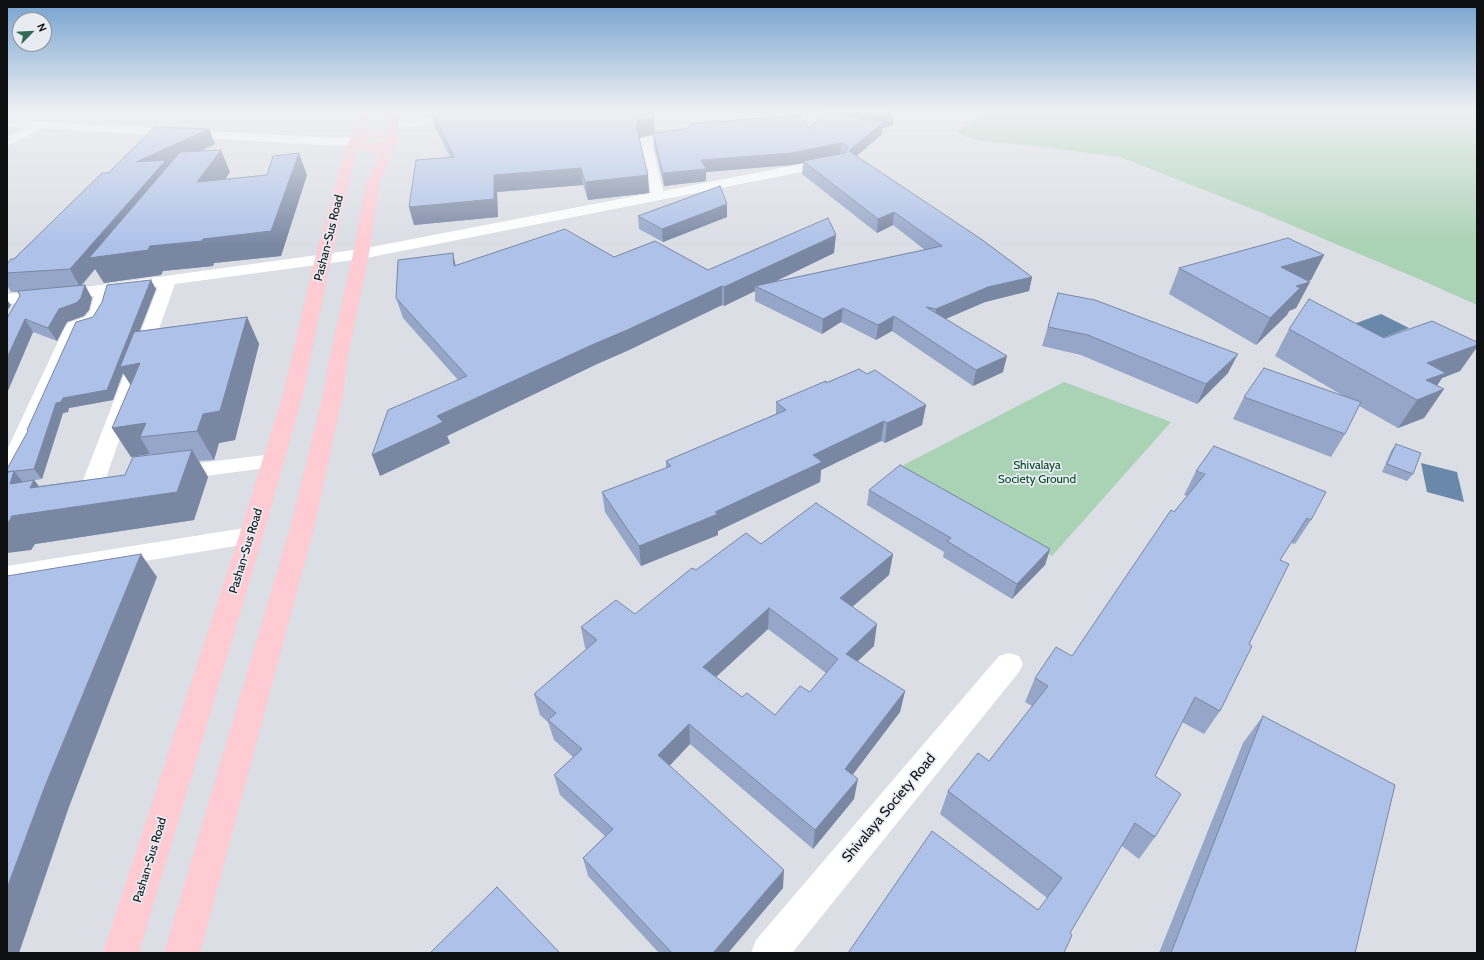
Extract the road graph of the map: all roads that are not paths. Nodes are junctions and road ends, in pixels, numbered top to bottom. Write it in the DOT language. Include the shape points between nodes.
graph roads {
  1 [pos="350,156"];
  2 [pos="383,156"];
  3 [pos="648,156"];
  4 [pos="840,161"];
  5 [pos="658,196"];
  6 [pos="361,254"];
  7 [pos="323,259"];
  8 [pos="169,280"];
  9 [pos="97,285"];
  10 [pos="14,307"];
  11 [pos="273,461"];
  12 [pos="9,465"];
  13 [pos="157,475"];
  14 [pos="117,480"];
  15 [pos="93,483"];
  16 [pos="70,486"];
  17 [pos="251,536"];
  18 [pos="7,575"];
  19 [pos="1009,664"];
  20 [pos="122,953"];
  21 [pos="182,953"];
  22 [pos="770,953"];
  1 -- 7 [label="main road, Pashan-Sus Road"];
  2 -- 6 [label="main road" via="373,183"];
  3 -- 5 [label="street"];
  4 -- 5 [label="street"];
  5 -- 6 [label="street"];
  6 -- 7 [label="street"];
  6 -- 21 [label="main road" via="334,390 302,528"];
  7 -- 8 [label="street"];
  7 -- 11 [label="main road, Pashan-Sus Road" via="292,394"];
  8 -- 9 [label="street"];
  8 -- 15 [label="street"];
  9 -- 10 [label="street"];
  9 -- 12 [label="street" via="98,311 91,321 74,327"];
  11 -- 13 [label="street"];
  11 -- 17 [label="main road, Pashan-Sus Road"];
  14 -- 15 [label="street"];
  15 -- 16 [label="street"];
  17 -- 18 [label="street"];
  17 -- 20 [label="main road, Pashan-Sus Road"];
  19 -- 22 [label="street, Shivalaya Society Road"];
}
